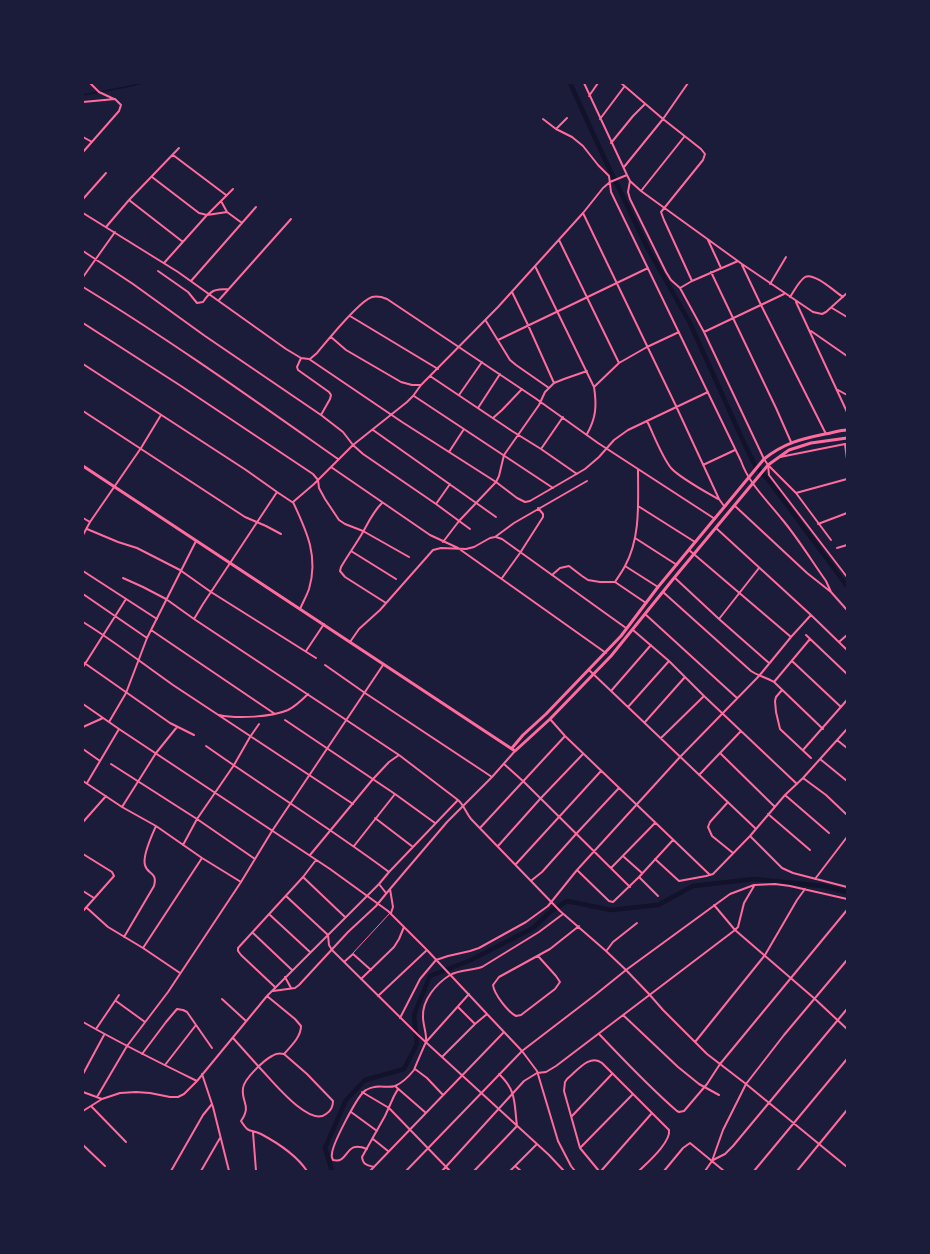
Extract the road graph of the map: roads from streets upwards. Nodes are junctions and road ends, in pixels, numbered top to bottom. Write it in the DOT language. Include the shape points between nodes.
graph roads {
  1 [pos="90,83"];
  2 [pos="584,83"];
  3 [pos="598,83"];
  4 [pos="621,83"];
  5 [pos="688,83"];
  6 [pos="624,87"];
  7 [pos="589,96"];
  8 [pos="115,99"];
  9 [pos="83,102"];
  10 [pos="645,104"];
  11 [pos="568,118"];
  12 [pos="543,119"];
  13 [pos="600,119"];
  14 [pos="663,120"];
  15 [pos="556,129"];
  16 [pos="684,136"];
  17 [pos="83,137"];
  18 [pos="92,142"];
  19 [pos="611,143"];
  20 [pos="179,148"];
  21 [pos="83,152"];
  22 [pos="173,155"];
  23 [pos="624,167"];
  24 [pos="106,173"];
  25 [pos="627,175"];
  26 [pos="152,177"];
  27 [pos="630,181"];
  28 [pos="611,182"];
  29 [pos="233,189"];
  30 [pos="641,191"];
  31 [pos="227,195"];
  32 [pos="83,199"];
  33 [pos="130,200"];
  34 [pos="221,201"];
  35 [pos="256,207"];
  36 [pos="664,208"];
  37 [pos="227,212"];
  38 [pos="83,213"];
  39 [pos="583,213"];
  40 [pos="207,215"];
  41 [pos="290,219"];
  42 [pos="242,223"];
  43 [pos="106,227"];
  44 [pos="115,232"];
  45 [pos="707,239"];
  46 [pos="559,240"];
  47 [pos="183,242"];
  48 [pos="83,252"];
  49 [pos="786,257"];
  50 [pos="95,260"];
  51 [pos="738,260"];
  52 [pos="164,263"];
  53 [pos="742,264"];
  54 [pos="535,266"];
  55 [pos="648,268"];
  56 [pos="721,268"];
  57 [pos="158,271"];
  58 [pos="711,272"];
  59 [pos="83,277"];
  60 [pos="191,281"];
  61 [pos="692,281"];
  62 [pos="616,283"];
  63 [pos="770,284"];
  64 [pos="83,286"];
  65 [pos="680,288"];
  66 [pos="229,289"];
  67 [pos="512,292"];
  68 [pos="209,293"];
  69 [pos="847,293"];
  70 [pos="784,294"];
  71 [pos="790,297"];
  72 [pos="843,297"];
  73 [pos="587,298"];
  74 [pos="219,300"];
  75 [pos="796,302"];
  76 [pos="761,305"];
  77 [pos="832,308"];
  78 [pos="558,311"];
  79 [pos="350,316"];
  80 [pos="847,317"];
  81 [pos="734,319"];
  82 [pos="486,320"];
  83 [pos="83,322"];
  84 [pos="528,325"];
  85 [pos="810,331"];
  86 [pos="679,332"];
  87 [pos="704,332"];
  88 [pos="331,337"];
  89 [pos="498,340"];
  90 [pos="460,347"];
  91 [pos="647,347"];
  92 [pos="847,356"];
  93 [pos="301,358"];
  94 [pos="309,359"];
  95 [pos="482,362"];
  96 [pos="618,363"];
  97 [pos="83,364"];
  98 [pos="438,369"];
  99 [pos="587,371"];
  100 [pos="500,374"];
  101 [pos="430,376"];
  102 [pos="554,383"];
  103 [pos="421,385"];
  104 [pos="594,387"];
  105 [pos="549,388"];
  106 [pos="522,389"];
  107 [pos="838,390"];
  108 [pos="708,392"];
  109 [pos="459,395"];
  110 [pos="413,396"];
  111 [pos="847,396"];
  112 [pos="541,402"];
  113 [pos="676,406"];
  114 [pos="478,408"];
  115 [pos="83,411"];
  116 [pos="847,412"];
  117 [pos="321,414"];
  118 [pos="161,415"];
  119 [pos="391,415"];
  120 [pos="563,417"];
  121 [pos="492,418"];
  122 [pos="647,421"];
  123 [pos="464,429"];
  124 [pos="373,430"];
  125 [pos="847,430"];
  126 [pos="519,434"];
  127 [pos="586,434"];
  128 [pos="826,434"];
  129 [pos="847,438"];
  130 [pos="791,442"];
  131 [pos="846,444"];
  132 [pos="353,445"];
  133 [pos="141,448"];
  134 [pos="607,448"];
  135 [pos="541,449"];
  136 [pos="735,450"];
  137 [pos="449,452"];
  138 [pos="504,455"];
  139 [pos="778,458"];
  140 [pos="847,458"];
  141 [pos="338,459"];
  142 [pos="764,459"];
  143 [pos="704,465"];
  144 [pos="768,465"];
  145 [pos="83,466"];
  146 [pos="331,467"];
  147 [pos="638,469"];
  148 [pos="577,474"];
  149 [pos="750,476"];
  150 [pos="847,478"];
  151 [pos="318,480"];
  152 [pos="587,481"];
  153 [pos="496,482"];
  154 [pos="754,483"];
  155 [pos="450,484"];
  156 [pos="115,486"];
  157 [pos="553,488"];
  158 [pos="277,492"];
  159 [pos="796,493"];
  160 [pos="719,499"];
  161 [pos="293,502"];
  162 [pos="382,503"];
  163 [pos="475,503"];
  164 [pos="436,504"];
  165 [pos="638,506"];
  166 [pos="735,506"];
  167 [pos="725,507"];
  168 [pos="538,508"];
  169 [pos="847,513"];
  170 [pos="496,517"];
  171 [pos="83,518"];
  172 [pos="715,519"];
  173 [pos="459,521"];
  174 [pos="90,522"];
  175 [pos="257,523"];
  176 [pos="818,524"];
  177 [pos="716,528"];
  178 [pos="87,529"];
  179 [pos="470,529"];
  180 [pos="363,531"];
  181 [pos="281,534"];
  182 [pos="83,535"];
  183 [pos="495,537"];
  184 [pos="635,538"];
  185 [pos="831,540"];
  186 [pos="196,541"];
  187 [pos="443,542"];
  188 [pos="695,542"];
  189 [pos="847,545"];
  190 [pos="458,548"];
  191 [pos="837,548"];
  192 [pos="689,550"];
  193 [pos="351,551"];
  194 [pos="520,553"];
  195 [pos="694,554"];
  196 [pos="409,557"];
  197 [pos="230,563"];
  198 [pos="677,565"];
  199 [pos="625,566"];
  200 [pos="760,568"];
  201 [pos="180,570"];
  202 [pos="83,571"];
  203 [pos="551,576"];
  204 [pos="847,577"];
  205 [pos="123,578"];
  206 [pos="502,578"];
  207 [pos="674,578"];
  208 [pos="396,579"];
  209 [pos="615,582"];
  210 [pos="658,587"];
  211 [pos="211,592"];
  212 [pos="662,592"];
  213 [pos="831,592"];
  214 [pos="740,593"];
  215 [pos="83,594"];
  216 [pos="126,599"];
  217 [pos="166,599"];
  218 [pos="386,603"];
  219 [pos="646,603"];
  220 [pos="300,609"];
  221 [pos="847,610"];
  222 [pos="644,614"];
  223 [pos="811,615"];
  224 [pos="116,616"];
  225 [pos="157,619"];
  226 [pos="194,619"];
  227 [pos="719,619"];
  228 [pos="83,622"];
  229 [pos="324,624"];
  230 [pos="627,628"];
  231 [pos="151,630"];
  232 [pos="633,630"];
  233 [pos="104,635"];
  234 [pos="806,635"];
  235 [pos="847,635"];
  236 [pos="791,637"];
  237 [pos="146,638"];
  238 [pos="810,639"];
  239 [pos="350,642"];
  240 [pos="840,642"];
  241 [pos="651,645"];
  242 [pos="847,650"];
  243 [pos="306,651"];
  244 [pos="606,652"];
  245 [pos="316,658"];
  246 [pos="792,660"];
  247 [pos="138,661"];
  248 [pos="669,661"];
  249 [pos="84,663"];
  250 [pos="769,663"];
  251 [pos="325,664"];
  252 [pos="384,664"];
  253 [pos="83,667"];
  254 [pos="589,670"];
  255 [pos="593,674"];
  256 [pos="847,674"];
  257 [pos="759,676"];
  258 [pos="685,677"];
  259 [pos="774,682"];
  260 [pos="782,690"];
  261 [pos="611,691"];
  262 [pos="126,693"];
  263 [pos="365,693"];
  264 [pos="308,694"];
  265 [pos="704,696"];
  266 [pos="737,698"];
  267 [pos="847,700"];
  268 [pos="83,704"];
  269 [pos="628,707"];
  270 [pos="841,707"];
  271 [pos="275,714"];
  272 [pos="722,714"];
  273 [pos="217,715"];
  274 [pos="103,718"];
  275 [pos="550,719"];
  276 [pos="285,720"];
  277 [pos="346,720"];
  278 [pos="109,722"];
  279 [pos="645,722"];
  280 [pos="259,724"];
  281 [pos="177,726"];
  282 [pos="83,727"];
  283 [pos="119,729"];
  284 [pos="823,729"];
  285 [pos="847,729"];
  286 [pos="741,731"];
  287 [pos="194,735"];
  288 [pos="565,736"];
  289 [pos="250,737"];
  290 [pos="660,738"];
  291 [pos="837,740"];
  292 [pos="206,746"];
  293 [pos="328,748"];
  294 [pos="512,748"];
  295 [pos="847,748"];
  296 [pos="83,749"];
  297 [pos="803,750"];
  298 [pos="516,751"];
  299 [pos="156,753"];
  300 [pos="720,753"];
  301 [pos="583,754"];
  302 [pos="399,755"];
  303 [pos="511,756"];
  304 [pos="680,757"];
  305 [pos="811,758"];
  306 [pos="820,759"];
  307 [pos="100,761"];
  308 [pos="111,764"];
  309 [pos="504,764"];
  310 [pos="234,766"];
  311 [pos="601,770"];
  312 [pos="699,775"];
  313 [pos="309,776"];
  314 [pos="492,777"];
  315 [pos="803,778"];
  316 [pos="373,779"];
  317 [pos="83,781"];
  318 [pos="138,781"];
  319 [pos="847,781"];
  320 [pos="524,782"];
  321 [pos="87,783"];
  322 [pos="797,784"];
  323 [pos="619,788"];
  324 [pos="215,792"];
  325 [pos="395,794"];
  326 [pos="785,795"];
  327 [pos="106,796"];
  328 [pos="540,799"];
  329 [pos="458,800"];
  330 [pos="728,802"];
  331 [pos="291,804"];
  332 [pos="353,804"];
  333 [pos="464,805"];
  334 [pos="636,806"];
  335 [pos="122,807"];
  336 [pos="775,807"];
  337 [pos="768,814"];
  338 [pos="846,814"];
  339 [pos="558,817"];
  340 [pos="375,818"];
  341 [pos="197,819"];
  342 [pos="83,822"];
  343 [pos="435,823"];
  344 [pos="655,823"];
  345 [pos="156,826"];
  346 [pos="480,828"];
  347 [pos="755,828"];
  348 [pos="331,830"];
  349 [pos="272,831"];
  350 [pos="829,833"];
  351 [pos="576,834"];
  352 [pos="750,836"];
  353 [pos="847,837"];
  354 [pos="673,840"];
  355 [pos="183,845"];
  356 [pos="354,846"];
  357 [pos="498,846"];
  358 [pos="413,847"];
  359 [pos="810,850"];
  360 [pos="595,852"];
  361 [pos="733,853"];
  362 [pos="83,854"];
  363 [pos="310,856"];
  364 [pos="623,856"];
  365 [pos="202,858"];
  366 [pos="255,858"];
  367 [pos="655,859"];
  368 [pos="316,860"];
  369 [pos="516,864"];
  370 [pos="612,868"];
  371 [pos="577,870"];
  372 [pos="389,872"];
  373 [pos="642,873"];
  374 [pos="710,875"];
  375 [pos="303,877"];
  376 [pos="639,877"];
  377 [pos="815,879"];
  378 [pos="532,880"];
  379 [pos="241,882"];
  380 [pos="379,884"];
  381 [pos="754,885"];
  382 [pos="630,886"];
  383 [pos="847,887"];
  384 [pos="390,889"];
  385 [pos="805,889"];
  386 [pos="83,891"];
  387 [pos="386,893"];
  388 [pos="367,895"];
  389 [pos="286,896"];
  390 [pos="658,896"];
  391 [pos="94,898"];
  392 [pos="847,899"];
  393 [pos="551,901"];
  394 [pos="378,903"];
  395 [pos="714,905"];
  396 [pos="87,908"];
  397 [pos="847,910"];
  398 [pos="83,911"];
  399 [pos="391,913"];
  400 [pos="270,914"];
  401 [pos="563,914"];
  402 [pos="346,917"];
  403 [pos="637,923"];
  404 [pos="578,926"];
  405 [pos="404,927"];
  406 [pos="735,930"];
  407 [pos="253,933"];
  408 [pos="328,935"];
  409 [pos="124,937"];
  410 [pos="143,948"];
  411 [pos="332,950"];
  412 [pos="427,950"];
  413 [pos="606,951"];
  414 [pos="310,952"];
  415 [pos="538,956"];
  416 [pos="765,956"];
  417 [pos="436,960"];
  418 [pos="847,960"];
  419 [pos="344,962"];
  420 [pos="292,970"];
  421 [pos="371,970"];
  422 [pos="626,970"];
  423 [pos="180,973"];
  424 [pos="450,975"];
  425 [pos="285,977"];
  426 [pos="361,979"];
  427 [pos="791,979"];
  428 [pos="275,987"];
  429 [pos="291,988"];
  430 [pos="271,991"];
  431 [pos="469,994"];
  432 [pos="649,994"];
  433 [pos="119,995"];
  434 [pos="267,996"];
  435 [pos="378,996"];
  436 [pos="222,999"];
  437 [pos="815,999"];
  438 [pos="116,1001"];
  439 [pos="458,1006"];
  440 [pos="847,1010"];
  441 [pos="487,1014"];
  442 [pos="623,1015"];
  443 [pos="400,1018"];
  444 [pos="246,1021"];
  445 [pos="838,1021"];
  446 [pos="83,1022"];
  447 [pos="145,1022"];
  448 [pos="475,1024"];
  449 [pos="196,1025"];
  450 [pos="96,1029"];
  451 [pos="847,1029"];
  452 [pos="504,1032"];
  453 [pos="599,1034"];
  454 [pos="104,1035"];
  455 [pos="232,1037"];
  456 [pos="426,1042"];
  457 [pos="695,1042"];
  458 [pos="127,1046"];
  459 [pos="212,1048"];
  460 [pos="522,1051"];
  461 [pos="142,1054"];
  462 [pos="284,1054"];
  463 [pos="442,1057"];
  464 [pos="847,1059"];
  465 [pos="720,1064"];
  466 [pos="165,1065"];
  467 [pos="259,1067"];
  468 [pos="414,1069"];
  469 [pos="537,1073"];
  470 [pos="83,1074"];
  471 [pos="202,1074"];
  472 [pos="499,1074"];
  473 [pos="612,1074"];
  474 [pos="462,1076"];
  475 [pos="197,1081"];
  476 [pos="746,1084"];
  477 [pos="395,1086"];
  478 [pos="704,1087"];
  479 [pos="398,1090"];
  480 [pos="83,1092"];
  481 [pos="362,1092"];
  482 [pos="481,1093"];
  483 [pos="513,1093"];
  484 [pos="633,1094"];
  485 [pos="443,1095"];
  486 [pos="719,1095"];
  487 [pos="97,1097"];
  488 [pos="102,1099"];
  489 [pos="212,1103"];
  490 [pos="769,1104"];
  491 [pos="91,1106"];
  492 [pos="389,1108"];
  493 [pos="498,1109"];
  494 [pos="83,1111"];
  495 [pos="350,1112"];
  496 [pos="846,1112"];
  497 [pos="426,1113"];
  498 [pos="652,1113"];
  499 [pos="572,1116"];
  500 [pos="793,1123"];
  501 [pos="517,1126"];
  502 [pos="410,1130"];
  503 [pos="377,1131"];
  504 [pos="253,1132"];
  505 [pos="221,1137"];
  506 [pos="373,1139"];
  507 [pos="126,1142"];
  508 [pos="537,1144"];
  509 [pos="818,1144"];
  510 [pos="83,1145"];
  511 [pos="427,1148"];
  512 [pos="580,1148"];
  513 [pos="367,1149"];
  514 [pos="388,1152"];
  515 [pos="712,1161"];
  516 [pos="105,1166"];
  517 [pos="515,1166"];
  518 [pos="374,1167"];
  519 [pos="446,1167"];
  520 [pos="847,1167"];
  521 [pos="171,1171"];
  522 [pos="201,1171"];
  523 [pos="229,1171"];
  524 [pos="256,1171"];
  525 [pos="306,1171"];
  526 [pos="370,1171"];
  527 [pos="406,1171"];
  528 [pos="442,1171"];
  529 [pos="450,1171"];
  530 [pos="474,1171"];
  531 [pos="510,1171"];
  532 [pos="521,1171"];
  533 [pos="564,1171"];
  534 [pos="575,1171"];
  535 [pos="600,1171"];
  536 [pos="639,1171"];
  537 [pos="664,1171"];
  538 [pos="705,1171"];
  539 [pos="724,1171"];
  540 [pos="754,1171"];
  541 [pos="797,1171"];
  1 -- 8 [label="street" via="99,92"];
  2 -- 7 [label="street"];
  3 -- 7 [label="street"];
  4 -- 6 [label="street"];
  5 -- 14 [label="street"];
  6 -- 10 [label="street"];
  6 -- 13 [label="street"];
  7 -- 13 [label="street"];
  8 -- 9 [label="street"];
  8 -- 18 [label="street" via="121,105 119,111"];
  10 -- 14 [label="street"];
  10 -- 19 [label="street"];
  11 -- 15 [label="street"];
  12 -- 15 [label="street"];
  13 -- 19 [label="street"];
  14 -- 16 [label="street"];
  14 -- 23 [label="street"];
  15 -- 28 [label="street" via="583,146 607,173"];
  16 -- 30 [label="street"];
  16 -- 36 [label="street" via="705,154 703,160"];
  17 -- 18 [label="street"];
  18 -- 21 [label="street"];
  19 -- 23 [label="street"];
  20 -- 22 [label="street"];
  22 -- 26 [label="street"];
  22 -- 31 [label="street"];
  23 -- 25 [label="street"];
  24 -- 32 [label="street"];
  25 -- 27 [label="street"];
  25 -- 28 [label="street"];
  26 -- 33 [label="street"];
  26 -- 40 [label="street" via="195,210"];
  27 -- 30 [label="street"];
  27 -- 65 [label="street" via="628,192 634,208 666,272"];
  28 -- 39 [label="street"];
  28 -- 55 [label="street" via="611,192"];
  29 -- 31 [label="street"];
  30 -- 36 [label="street"];
  31 -- 34 [label="street"];
  33 -- 43 [label="street"];
  33 -- 47 [label="street"];
  34 -- 37 [label="street"];
  34 -- 40 [label="street"];
  35 -- 42 [label="street"];
  36 -- 45 [label="street"];
  36 -- 61 [label="street" via="662,216"];
  37 -- 40 [label="street"];
  37 -- 42 [label="street"];
  38 -- 43 [label="street"];
  39 -- 46 [label="street"];
  39 -- 62 [label="street"];
  40 -- 47 [label="street"];
  41 -- 66 [label="street"];
  42 -- 60 [label="street"];
  43 -- 44 [label="street"];
  44 -- 50 [label="street"];
  44 -- 52 [label="street"];
  45 -- 51 [label="street"];
  45 -- 56 [label="street"];
  46 -- 54 [label="street"];
  46 -- 73 [label="street"];
  47 -- 52 [label="street"];
  48 -- 50 [label="street"];
  49 -- 63 [label="street"];
  50 -- 59 [label="street"];
  50 -- 117 [label="street"];
  51 -- 53 [label="street"];
  51 -- 56 [label="street"];
  52 -- 60 [label="street"];
  53 -- 63 [label="street"];
  53 -- 76 [label="street"];
  54 -- 67 [label="street"];
  54 -- 78 [label="street"];
  55 -- 62 [label="street"];
  55 -- 86 [label="street"];
  56 -- 58 [label="street"];
  57 -- 68 [label="street" via="188,292 197,303 203,302"];
  58 -- 61 [label="street"];
  58 -- 81 [label="street"];
  60 -- 68 [label="street"];
  61 -- 65 [label="street"];
  62 -- 73 [label="street"];
  62 -- 91 [label="street"];
  63 -- 70 [label="street"];
  64 -- 141 [label="street" via="245,393"];
  65 -- 87 [label="street"];
  66 -- 68 [label="street"];
  66 -- 74 [label="street"];
  67 -- 82 [label="street"];
  67 -- 84 [label="street"];
  68 -- 74 [label="street"];
  69 -- 72 [label="street"];
  70 -- 71 [label="street"];
  70 -- 76 [label="street"];
  71 -- 72 [label="street" via="803,280 811,276"];
  71 -- 75 [label="street"];
  72 -- 77 [label="street"];
  73 -- 78 [label="street"];
  73 -- 96 [label="street"];
  74 -- 93 [label="street"];
  75 -- 77 [label="street" via="818,314"];
  75 -- 85 [label="street"];
  76 -- 81 [label="street"];
  76 -- 128 [label="street"];
  77 -- 80 [label="street"];
  78 -- 84 [label="street"];
  78 -- 99 [label="street"];
  79 -- 88 [label="street"];
  79 -- 90 [label="street" via="371,298 387,299"];
  79 -- 98 [label="street"];
  81 -- 87 [label="street"];
  81 -- 130 [label="street"];
  82 -- 89 [label="street"];
  82 -- 90 [label="street"];
  83 -- 151 [label="street" via="313,474"];
  84 -- 89 [label="street"];
  84 -- 102 [label="street"];
  85 -- 92 [label="street"];
  85 -- 107 [label="street"];
  86 -- 91 [label="street"];
  86 -- 108 [label="street"];
  87 -- 142 [label="street"];
  88 -- 94 [label="street"];
  88 -- 103 [label="street" via="346,350 401,382"];
  89 -- 105 [label="street" via="516,365"];
  90 -- 95 [label="street"];
  90 -- 98 [label="street"];
  91 -- 96 [label="street"];
  91 -- 113 [label="street"];
  93 -- 94 [label="street"];
  93 -- 117 [label="street" via="297,367 300,373 330,393 331,397"];
  94 -- 119 [label="street"];
  95 -- 100 [label="street"];
  95 -- 109 [label="street"];
  96 -- 104 [label="street"];
  97 -- 118 [label="street"];
  98 -- 101 [label="street"];
  99 -- 102 [label="street"];
  99 -- 104 [label="street"];
  100 -- 106 [label="street"];
  100 -- 114 [label="street"];
  101 -- 103 [label="street"];
  101 -- 109 [label="street"];
  102 -- 105 [label="street"];
  103 -- 110 [label="street"];
  104 -- 127 [label="street" via="594,420"];
  105 -- 112 [label="street"];
  106 -- 112 [label="street"];
  106 -- 121 [label="street"];
  107 -- 111 [label="street"];
  107 -- 116 [label="street"];
  108 -- 113 [label="street"];
  108 -- 136 [label="street"];
  109 -- 114 [label="street"];
  110 -- 119 [label="street"];
  110 -- 123 [label="street"];
  112 -- 120 [label="street"];
  112 -- 126 [label="street"];
  113 -- 122 [label="street"];
  113 -- 143 [label="street"];
  114 -- 121 [label="street"];
  115 -- 133 [label="street"];
  117 -- 132 [label="street" via="343,432"];
  118 -- 133 [label="street"];
  118 -- 158 [label="street"];
  119 -- 124 [label="street"];
  119 -- 137 [label="street"];
  120 -- 127 [label="street"];
  120 -- 135 [label="street"];
  121 -- 126 [label="street"];
  122 -- 134 [label="street" via="621,435"];
  122 -- 160 [label="street" via="672,469"];
  123 -- 137 [label="street"];
  123 -- 138 [label="street"];
  124 -- 132 [label="street"];
  124 -- 155 [label="street"];
  125 -- 128 [label="street"];
  126 -- 135 [label="street"];
  126 -- 138 [label="street"];
  127 -- 134 [label="street"];
  128 -- 130 [label="street"];
  129 -- 139 [label="street" via="803,445 789,450"];
  130 -- 142 [label="street"];
  131 -- 139 [label="street"];
  131 -- 140 [label="street"];
  132 -- 141 [label="street"];
  132 -- 164 [label="street"];
  133 -- 156 [label="street"];
  133 -- 175 [label="street" via="244,518"];
  134 -- 147 [label="street"];
  134 -- 148 [label="street"];
  135 -- 148 [label="street"];
  136 -- 143 [label="street"];
  136 -- 149 [label="street"];
  137 -- 153 [label="street"];
  138 -- 153 [label="street"];
  138 -- 157 [label="street"];
  139 -- 144 [label="street"];
  141 -- 146 [label="street"];
  142 -- 144 [label="street"];
  142 -- 149 [label="street"];
  143 -- 160 [label="street"];
  144 -- 154 [label="street"];
  144 -- 159 [label="street"];
  144 -- 204 [label="street" via="769,475"];
  145 -- 156 [label="street"];
  146 -- 151 [label="street"];
  146 -- 162 [label="street"];
  147 -- 165 [label="street"];
  147 -- 172 [label="street"];
  148 -- 157 [label="street"];
  149 -- 154 [label="street"];
  149 -- 167 [label="street"];
  150 -- 159 [label="street"];
  151 -- 161 [label="street"];
  151 -- 180 [label="street" via="319,488 339,520"];
  152 -- 168 [label="street"];
  153 -- 157 [label="street" via="524,502"];
  153 -- 163 [label="street"];
  154 -- 166 [label="street"];
  154 -- 213 [label="street" via="826,581"];
  155 -- 163 [label="street"];
  155 -- 164 [label="street"];
  156 -- 174 [label="street"];
  156 -- 186 [label="street"];
  158 -- 161 [label="street"];
  158 -- 175 [label="street"];
  159 -- 176 [label="street"];
  160 -- 167 [label="street"];
  161 -- 220 [label="street" via="306,529 312,555 312,577"];
  162 -- 180 [label="street"];
  162 -- 187 [label="street"];
  163 -- 170 [label="street"];
  163 -- 173 [label="street"];
  164 -- 173 [label="street"];
  165 -- 184 [label="street"];
  165 -- 188 [label="street"];
  166 -- 177 [label="street"];
  166 -- 213 [label="street"];
  167 -- 172 [label="street"];
  168 -- 183 [label="street"];
  168 -- 194 [label="street" via="543,517"];
  169 -- 176 [label="street"];
  171 -- 174 [label="street"];
  172 -- 188 [label="street"];
  173 -- 179 [label="street"];
  173 -- 187 [label="street"];
  174 -- 178 [label="street"];
  175 -- 181 [label="street"];
  175 -- 197 [label="street"];
  176 -- 185 [label="street"];
  177 -- 195 [label="street"];
  177 -- 200 [label="street"];
  178 -- 182 [label="street"];
  178 -- 201 [label="street" via="137,548"];
  180 -- 193 [label="street"];
  180 -- 196 [label="street"];
  183 -- 190 [label="street" via="474,547"];
  183 -- 194 [label="street" via="502,539"];
  184 -- 198 [label="street"];
  184 -- 199 [label="street"];
  186 -- 197 [label="street"];
  186 -- 201 [label="street"];
  187 -- 190 [label="street"];
  188 -- 192 [label="street"];
  189 -- 191 [label="street"];
  190 -- 206 [label="street"];
  190 -- 218 [label="street" via="433,550"];
  192 -- 195 [label="street"];
  192 -- 198 [label="street"];
  193 -- 208 [label="street"];
  193 -- 218 [label="street" via="340,571 345,577"];
  194 -- 203 [label="street"];
  194 -- 206 [label="street"];
  195 -- 207 [label="street"];
  195 -- 214 [label="street"];
  197 -- 211 [label="street"];
  197 -- 220 [label="street"];
  198 -- 210 [label="street"];
  199 -- 209 [label="street"];
  199 -- 210 [label="street"];
  200 -- 214 [label="street"];
  200 -- 223 [label="street"];
  201 -- 211 [label="street"];
  201 -- 217 [label="street"];
  202 -- 216 [label="street"];
  203 -- 209 [label="street" via="563,566 569,566 588,580"];
  203 -- 230 [label="street"];
  205 -- 217 [label="street"];
  206 -- 244 [label="street"];
  207 -- 212 [label="street"];
  207 -- 227 [label="street"];
  209 -- 219 [label="street"];
  210 -- 219 [label="street"];
  211 -- 226 [label="street"];
  211 -- 243 [label="street"];
  212 -- 222 [label="street"];
  212 -- 257 [label="street"];
  213 -- 221 [label="street"];
  214 -- 227 [label="street"];
  214 -- 236 [label="street"];
  215 -- 224 [label="street"];
  216 -- 224 [label="street"];
  216 -- 225 [label="street"];
  217 -- 225 [label="street"];
  217 -- 226 [label="street"];
  218 -- 239 [label="street" via="359,629"];
  219 -- 230 [label="street"];
  220 -- 229 [label="street"];
  222 -- 232 [label="street"];
  222 -- 266 [label="street"];
  223 -- 236 [label="street"];
  223 -- 240 [label="street"];
  224 -- 233 [label="street"];
  224 -- 237 [label="street"];
  225 -- 231 [label="street"];
  226 -- 264 [label="street"];
  227 -- 250 [label="street"];
  228 -- 233 [label="street"];
  229 -- 239 [label="street"];
  229 -- 243 [label="street"];
  230 -- 244 [label="street"];
  231 -- 237 [label="street"];
  231 -- 271 [label="street"];
  232 -- 241 [label="street"];
  232 -- 255 [label="street"];
  233 -- 247 [label="street"];
  233 -- 249 [label="street"];
  234 -- 238 [label="street"];
  235 -- 240 [label="street"];
  236 -- 250 [label="street"];
  237 -- 247 [label="street"];
  238 -- 246 [label="street"];
  238 -- 256 [label="street"];
  239 -- 252 [label="street"];
  240 -- 242 [label="street"];
  241 -- 248 [label="street"];
  241 -- 261 [label="street"];
  243 -- 245 [label="street"];
  244 -- 254 [label="street"];
  246 -- 259 [label="street"];
  246 -- 270 [label="street"];
  247 -- 262 [label="street"];
  247 -- 273 [label="street"];
  248 -- 258 [label="street"];
  248 -- 269 [label="street"];
  249 -- 253 [label="street"];
  249 -- 262 [label="street"];
  250 -- 257 [label="street"];
  251 -- 263 [label="street"];
  252 -- 263 [label="street"];
  252 -- 294 [label="street"];
  254 -- 255 [label="street"];
  254 -- 294 [label="street"];
  255 -- 261 [label="street"];
  255 -- 275 [label="street"];
  257 -- 259 [label="street" via="767,677"];
  257 -- 266 [label="street"];
  258 -- 265 [label="street"];
  258 -- 279 [label="street"];
  259 -- 260 [label="street"];
  260 -- 284 [label="street"];
  260 -- 297 [label="street" via="776,697 779,726"];
  261 -- 269 [label="street"];
  262 -- 278 [label="street"];
  262 -- 281 [label="street"];
  263 -- 277 [label="street"];
  263 -- 314 [label="street"];
  264 -- 271 [label="street" via="292,708"];
  264 -- 277 [label="street"];
  265 -- 272 [label="street"];
  265 -- 290 [label="street"];
  266 -- 272 [label="street"];
  267 -- 270 [label="street"];
  268 -- 274 [label="street"];
  269 -- 279 [label="street"];
  270 -- 284 [label="street"];
  271 -- 273 [label="street" via="241,717"];
  272 -- 286 [label="street"];
  272 -- 304 [label="street"];
  273 -- 289 [label="street"];
  274 -- 278 [label="street"];
  274 -- 282 [label="street"];
  275 -- 288 [label="street"];
  275 -- 298 [label="street"];
  276 -- 293 [label="street"];
  277 -- 293 [label="street"];
  277 -- 302 [label="street"];
  278 -- 283 [label="street"];
  279 -- 290 [label="street"];
  280 -- 289 [label="street"];
  281 -- 287 [label="street"];
  281 -- 299 [label="street"];
  283 -- 299 [label="street"];
  283 -- 307 [label="street"];
  284 -- 297 [label="street"];
  285 -- 291 [label="street"];
  286 -- 300 [label="street"];
  286 -- 322 [label="street"];
  288 -- 301 [label="street"];
  288 -- 320 [label="street"];
  289 -- 310 [label="street"];
  289 -- 313 [label="street"];
  290 -- 304 [label="street"];
  291 -- 295 [label="street"];
  291 -- 306 [label="street"];
  292 -- 310 [label="street"];
  293 -- 313 [label="street"];
  293 -- 316 [label="street"];
  294 -- 298 [label="street"];
  294 -- 303 [label="street"];
  296 -- 307 [label="street"];
  297 -- 305 [label="street"];
  298 -- 303 [label="street"];
  299 -- 318 [label="street"];
  299 -- 324 [label="street"];
  300 -- 312 [label="street"];
  300 -- 336 [label="street"];
  301 -- 311 [label="street"];
  301 -- 328 [label="street"];
  302 -- 316 [label="street"];
  302 -- 329 [label="street"];
  303 -- 309 [label="street"];
  304 -- 312 [label="street"];
  304 -- 334 [label="street"];
  306 -- 315 [label="street"];
  306 -- 319 [label="street"];
  307 -- 321 [label="street"];
  308 -- 318 [label="street"];
  309 -- 314 [label="street"];
  309 -- 320 [label="street"];
  310 -- 324 [label="street"];
  310 -- 331 [label="street"];
  311 -- 323 [label="street"];
  311 -- 339 [label="street"];
  312 -- 330 [label="street"];
  313 -- 331 [label="street"];
  313 -- 332 [label="street"];
  314 -- 333 [label="street"];
  315 -- 322 [label="street"];
  315 -- 338 [label="street"];
  316 -- 325 [label="street"];
  316 -- 332 [label="street"];
  317 -- 321 [label="street"];
  318 -- 335 [label="street"];
  318 -- 341 [label="street"];
  320 -- 328 [label="street"];
  320 -- 346 [label="street"];
  321 -- 327 [label="street"];
  322 -- 326 [label="street"];
  323 -- 334 [label="street"];
  323 -- 351 [label="street"];
  324 -- 341 [label="street"];
  324 -- 349 [label="street"];
  325 -- 340 [label="street"];
  325 -- 343 [label="street"];
  326 -- 336 [label="street"];
  326 -- 350 [label="street"];
  327 -- 335 [label="street"];
  327 -- 342 [label="street"];
  328 -- 339 [label="street"];
  328 -- 357 [label="street"];
  329 -- 333 [label="street"];
  329 -- 343 [label="street"];
  330 -- 347 [label="street"];
  330 -- 361 [label="street" via="708,827 712,836"];
  331 -- 348 [label="street"];
  331 -- 349 [label="street"];
  332 -- 348 [label="street"];
  333 -- 346 [label="street" via="467,814"];
  333 -- 384 [label="street"];
  334 -- 344 [label="street"];
  334 -- 360 [label="street"];
  335 -- 345 [label="street"];
  336 -- 337 [label="street"];
  337 -- 347 [label="street"];
  337 -- 359 [label="street"];
  339 -- 351 [label="street"];
  339 -- 369 [label="street"];
  340 -- 356 [label="street"];
  340 -- 358 [label="street"];
  341 -- 355 [label="street"];
  341 -- 366 [label="street"];
  343 -- 358 [label="street"];
  344 -- 354 [label="street"];
  344 -- 364 [label="street"];
  345 -- 355 [label="street"];
  345 -- 409 [label="street" via="144,860 145,867 156,880"];
  346 -- 357 [label="street"];
  347 -- 352 [label="street"];
  348 -- 356 [label="street"];
  348 -- 363 [label="street"];
  349 -- 363 [label="street"];
  349 -- 366 [label="street"];
  351 -- 360 [label="street"];
  351 -- 378 [label="street"];
  352 -- 361 [label="street"];
  352 -- 377 [label="street" via="782,868"];
  353 -- 377 [label="street"];
  354 -- 367 [label="street"];
  354 -- 374 [label="street"];
  355 -- 365 [label="street"];
  356 -- 372 [label="street"];
  357 -- 369 [label="street"];
  358 -- 372 [label="street"];
  360 -- 370 [label="street"];
  360 -- 371 [label="street"];
  361 -- 374 [label="street"];
  362 -- 391 [label="street" via="114,874"];
  363 -- 368 [label="street"];
  364 -- 370 [label="street"];
  364 -- 373 [label="street"];
  365 -- 379 [label="street"];
  365 -- 410 [label="street"];
  366 -- 379 [label="street"];
  367 -- 373 [label="street"];
  367 -- 374 [label="street" via="678,880"];
  368 -- 375 [label="street"];
  368 -- 388 [label="street"];
  369 -- 378 [label="street"];
  370 -- 382 [label="street"];
  371 -- 382 [label="street" via="609,902 616,900"];
  371 -- 393 [label="street"];
  372 -- 380 [label="street"];
  373 -- 376 [label="street"];
  375 -- 389 [label="street"];
  375 -- 402 [label="street"];
  376 -- 382 [label="street"];
  376 -- 390 [label="street"];
  377 -- 383 [label="street"];
  378 -- 393 [label="street"];
  379 -- 423 [label="street"];
  380 -- 387 [label="street"];
  380 -- 388 [label="street"];
  381 -- 385 [label="street" via="775,884"];
  381 -- 395 [label="street" via="730,894"];
  381 -- 406 [label="street" via="744,903"];
  384 -- 387 [label="street"];
  384 -- 399 [label="street" via="393,907"];
  385 -- 392 [label="street"];
  385 -- 416 [label="street"];
  386 -- 391 [label="street"];
  387 -- 394 [label="street"];
  388 -- 394 [label="street"];
  388 -- 402 [label="street"];
  389 -- 400 [label="street"];
  389 -- 408 [label="street"];
  391 -- 396 [label="street"];
  393 -- 401 [label="street"];
  393 -- 417 [label="street" via="526,922 479,948"];
  394 -- 399 [label="street"];
  394 -- 411 [label="street"];
  395 -- 406 [label="street"];
  395 -- 422 [label="street"];
  396 -- 398 [label="street"];
  396 -- 409 [label="street"];
  397 -- 427 [label="street"];
  399 -- 405 [label="street"];
  400 -- 407 [label="street"];
  400 -- 414 [label="street"];
  401 -- 404 [label="street"];
  401 -- 424 [label="street" via="539,932 482,966"];
  402 -- 408 [label="street"];
  403 -- 413 [label="street"];
  404 -- 413 [label="street"];
  404 -- 415 [label="street"];
  405 -- 412 [label="street"];
  405 -- 421 [label="street" via="396,944"];
  406 -- 416 [label="street"];
  406 -- 432 [label="street"];
  407 -- 420 [label="street"];
  407 -- 428 [label="street" via="238,951"];
  408 -- 411 [label="street"];
  408 -- 414 [label="street"];
  409 -- 410 [label="street"];
  410 -- 423 [label="street"];
  411 -- 419 [label="street"];
  411 -- 429 [label="street" via="299,986"];
  412 -- 417 [label="street"];
  412 -- 435 [label="street"];
  413 -- 422 [label="street"];
  414 -- 420 [label="street"];
  415 -- 415 [label="street" via="499,977 493,985 495,992 516,1016 555,989 560,982"];
  416 -- 427 [label="street"];
  416 -- 457 [label="street"];
  417 -- 424 [label="street"];
  417 -- 443 [label="street" via="420,979"];
  418 -- 437 [label="street"];
  419 -- 421 [label="street" via="353,954"];
  419 -- 426 [label="street"];
  420 -- 425 [label="street"];
  421 -- 426 [label="street"];
  422 -- 432 [label="street"];
  422 -- 460 [label="street"];
  423 -- 447 [label="street"];
  424 -- 431 [label="street"];
  424 -- 456 [label="street" via="437,985 426,1002 423,1011"];
  425 -- 428 [label="street"];
  425 -- 429 [label="street"];
  426 -- 435 [label="street"];
  427 -- 437 [label="street"];
  427 -- 465 [label="street"];
  428 -- 430 [label="street"];
  429 -- 430 [label="street"];
  430 -- 434 [label="street"];
  431 -- 439 [label="street"];
  431 -- 441 [label="street"];
  432 -- 442 [label="street"];
  432 -- 457 [label="street"];
  433 -- 438 [label="street"];
  434 -- 444 [label="street"];
  434 -- 462 [label="street" via="301,1026 299,1036"];
  435 -- 443 [label="street"];
  436 -- 444 [label="street"];
  437 -- 445 [label="street"];
  437 -- 476 [label="street"];
  438 -- 447 [label="street"];
  438 -- 450 [label="street"];
  439 -- 448 [label="street"];
  439 -- 456 [label="street"];
  440 -- 445 [label="street"];
  441 -- 448 [label="street"];
  441 -- 452 [label="street"];
  442 -- 453 [label="street"];
  442 -- 478 [label="street" via="669,1060"];
  443 -- 456 [label="street"];
  444 -- 455 [label="street"];
  445 -- 451 [label="street"];
  445 -- 490 [label="street"];
  446 -- 450 [label="street"];
  447 -- 458 [label="street"];
  448 -- 463 [label="street"];
  449 -- 459 [label="street"];
  449 -- 461 [label="street" via="187,1012 177,1009"];
  449 -- 466 [label="street"];
  450 -- 454 [label="street"];
  452 -- 460 [label="street"];
  452 -- 474 [label="street"];
  453 -- 469 [label="street" via="551,1069"];
  453 -- 478 [label="street" via="677,1111 682,1112 688,1107"];
  454 -- 458 [label="street"];
  454 -- 470 [label="street"];
  455 -- 467 [label="street"];
  455 -- 471 [label="street"];
  456 -- 463 [label="street"];
  456 -- 468 [label="street"];
  457 -- 465 [label="street"];
  458 -- 461 [label="street"];
  458 -- 487 [label="street"];
  460 -- 469 [label="street"];
  460 -- 472 [label="street"];
  461 -- 466 [label="street"];
  462 -- 467 [label="street" via="272,1056"];
  462 -- 467 [label="street" via="333,1101 330,1110 323,1116 315,1117 300,1108"];
  463 -- 474 [label="street"];
  464 -- 500 [label="street"];
  465 -- 476 [label="street"];
  465 -- 478 [label="street"];
  466 -- 475 [label="street"];
  467 -- 504 [label="street" via="244,1083 243,1090 247,1109 241,1121"];
  468 -- 477 [label="street"];
  468 -- 485 [label="street"];
  469 -- 483 [label="street"];
  469 -- 534 [label="street" via="558,1142"];
  471 -- 475 [label="street"];
  471 -- 489 [label="street"];
  472 -- 482 [label="street"];
  472 -- 483 [label="street"];
  473 -- 484 [label="street"];
  473 -- 499 [label="street"];
  473 -- 499 [label="street" via="595,1059 567,1079 564,1091"];
  474 -- 482 [label="street"];
  474 -- 485 [label="street"];
  475 -- 488 [label="street" via="178,1097 136,1092 120,1093"];
  476 -- 490 [label="street"];
  476 -- 515 [label="street" via="723,1130"];
  477 -- 479 [label="street"];
  477 -- 481 [label="street" via="376,1086"];
  478 -- 486 [label="street"];
  479 -- 492 [label="street"];
  479 -- 497 [label="street"];
  480 -- 487 [label="street"];
  481 -- 492 [label="street"];
  481 -- 495 [label="street"];
  482 -- 493 [label="street"];
  482 -- 511 [label="street"];
  483 -- 493 [label="street"];
  483 -- 501 [label="street"];
  484 -- 498 [label="street"];
  484 -- 512 [label="street"];
  485 -- 497 [label="street"];
  487 -- 488 [label="street"];
  488 -- 491 [label="street"];
  489 -- 505 [label="street"];
  489 -- 521 [label="street"];
  490 -- 500 [label="street"];
  490 -- 515 [label="street" via="728,1151"];
  491 -- 494 [label="street"];
  491 -- 507 [label="street"];
  492 -- 502 [label="street"];
  492 -- 503 [label="street"];
  493 -- 501 [label="street"];
  493 -- 519 [label="street"];
  495 -- 503 [label="street"];
  495 -- 513 [label="street" via="333,1148 332,1158 340,1160 354,1146"];
  496 -- 509 [label="street"];
  497 -- 502 [label="street"];
  498 -- 535 [label="street"];
  498 -- 536 [label="street" via="667,1127 670,1134"];
  499 -- 512 [label="street"];
  500 -- 509 [label="street"];
  500 -- 540 [label="street"];
  501 -- 508 [label="street"];
  501 -- 530 [label="street"];
  502 -- 511 [label="street"];
  502 -- 514 [label="street"];
  503 -- 506 [label="street"];
  504 -- 524 [label="street"];
  504 -- 525 [label="street" via="261,1134 284,1149"];
  505 -- 522 [label="street"];
  505 -- 523 [label="street"];
  506 -- 513 [label="street"];
  506 -- 514 [label="street"];
  508 -- 517 [label="street"];
  508 -- 533 [label="street"];
  509 -- 520 [label="street"];
  509 -- 541 [label="street"];
  510 -- 516 [label="street"];
  511 -- 519 [label="street"];
  511 -- 527 [label="street"];
  512 -- 535 [label="street"];
  513 -- 518 [label="street" via="362,1157 363,1162"];
  514 -- 518 [label="street"];
  515 -- 537 [label="street" via="690,1144 686,1145"];
  515 -- 538 [label="street"];
  515 -- 539 [label="street"];
  517 -- 531 [label="street"];
  517 -- 532 [label="street"];
  518 -- 526 [label="street"];
  519 -- 528 [label="street"];
  519 -- 529 [label="street"];
}
